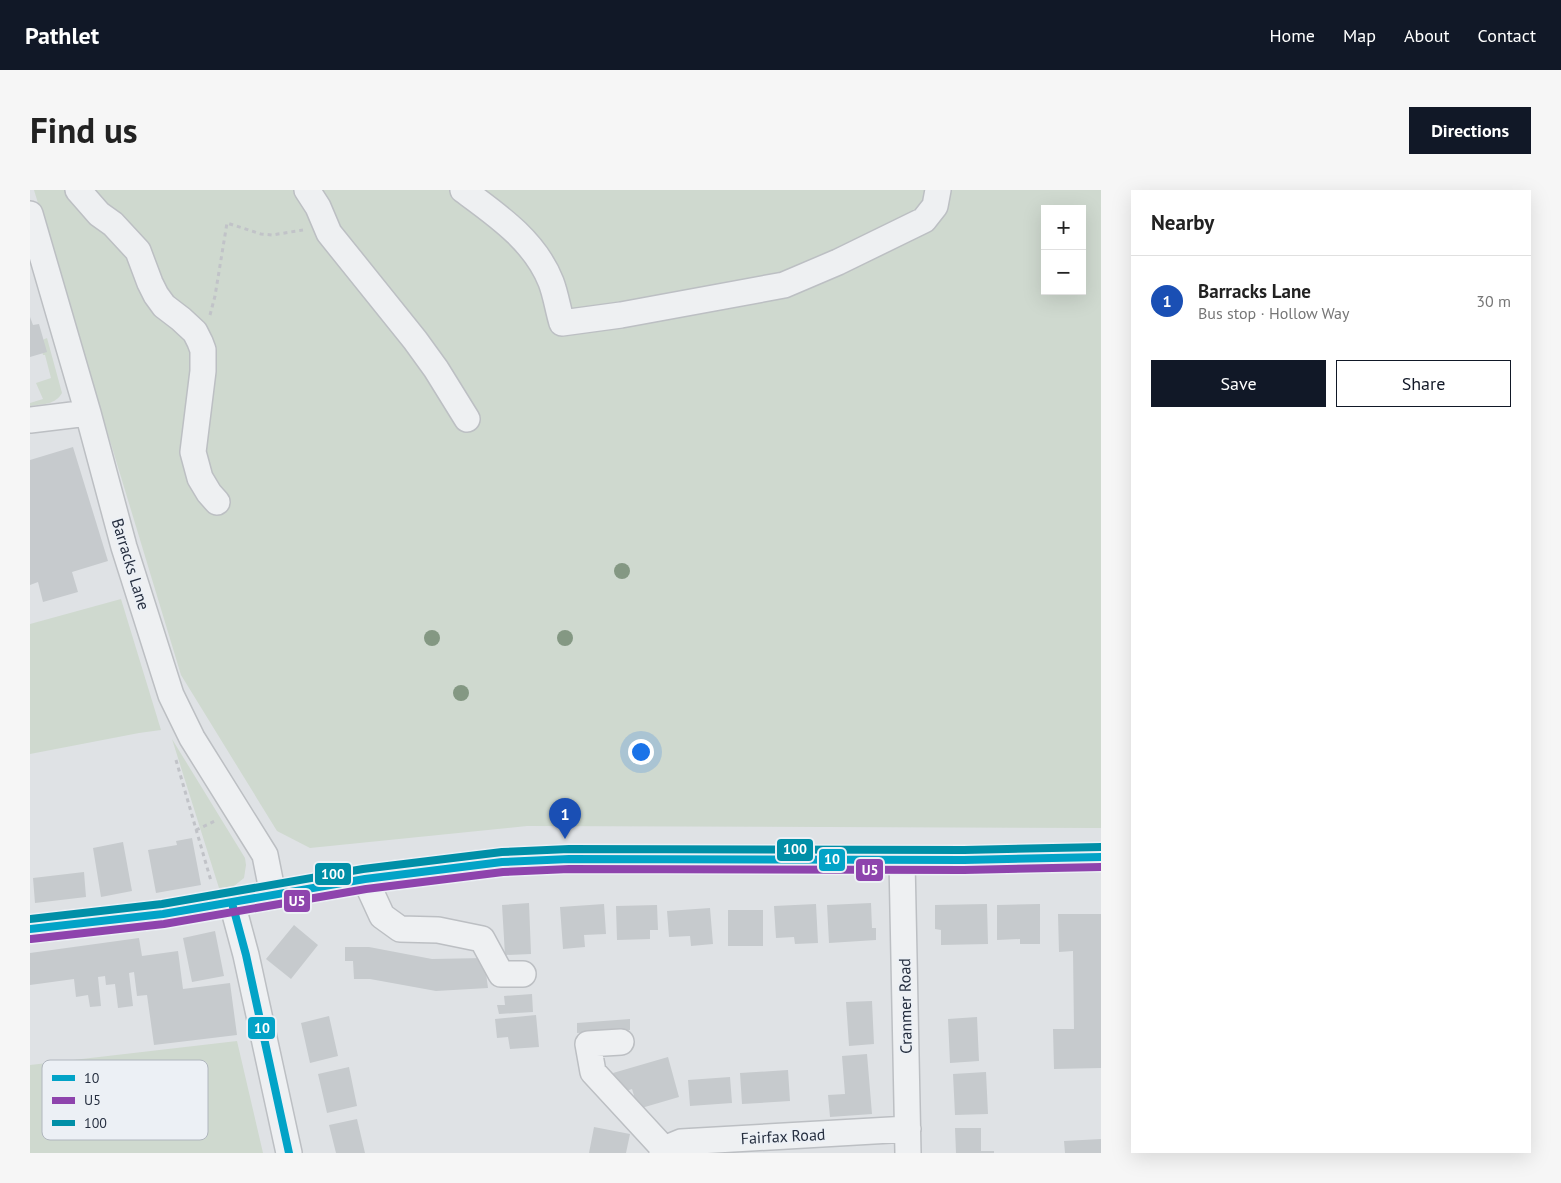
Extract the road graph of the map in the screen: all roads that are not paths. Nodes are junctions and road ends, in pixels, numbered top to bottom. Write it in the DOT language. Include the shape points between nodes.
graph roads {
  1 [pos="78,190"];
  2 [pos="307,190"];
  3 [pos="462,190"];
  4 [pos="938,190"];
  5 [pos="30,214"];
  6 [pos="88,413"];
  7 [pos="467,418"];
  8 [pos="30,420"];
  9 [pos="217,502"];
  10 [pos="1101,857"];
  11 [pos="902,860"];
  12 [pos="365,879"];
  13 [pos="222,894"];
  14 [pos="274,895"];
  15 [pos="30,929"];
  16 [pos="523,974"];
  17 [pos="621,1042"];
  18 [pos="908,1141"];
  19 [pos="663,1151"];
  20 [pos="289,1153"];
  1 -- 9 [label="street" via="138,251 150,283 164,306 195,332 200,342 203,371 193,452 200,478"];
  2 -- 7 [label="street" via="329,233 415,340"];
  3 -- 4 [label="street" via="526,242 539,258 552,284 562,323 784,285 924,220 936,206"];
  5 -- 6 [label="street, Barracks Lane"];
  6 -- 8 [label="street"];
  6 -- 14 [label="street, Barracks Lane" via="124,546 171,695 192,738 265,855"];
  10 -- 11 [label="main road"];
  11 -- 12 [label="main road" via="569,858 502,862"];
  11 -- 18 [label="street, Cranmer Road"];
  12 -- 14 [label="main road"];
  12 -- 16 [label="street" via="382,916 400,929 438,930 482,939 501,974"];
  13 -- 14 [label="main road"];
  13 -- 15 [label="main road" via="157,914"];
  13 -- 20 [label="street" via="247,963"];
  17 -- 19 [label="street" via="588,1044 593,1072"];
  18 -- 19 [label="street, Fairfax Road" via="680,1142"];
}
